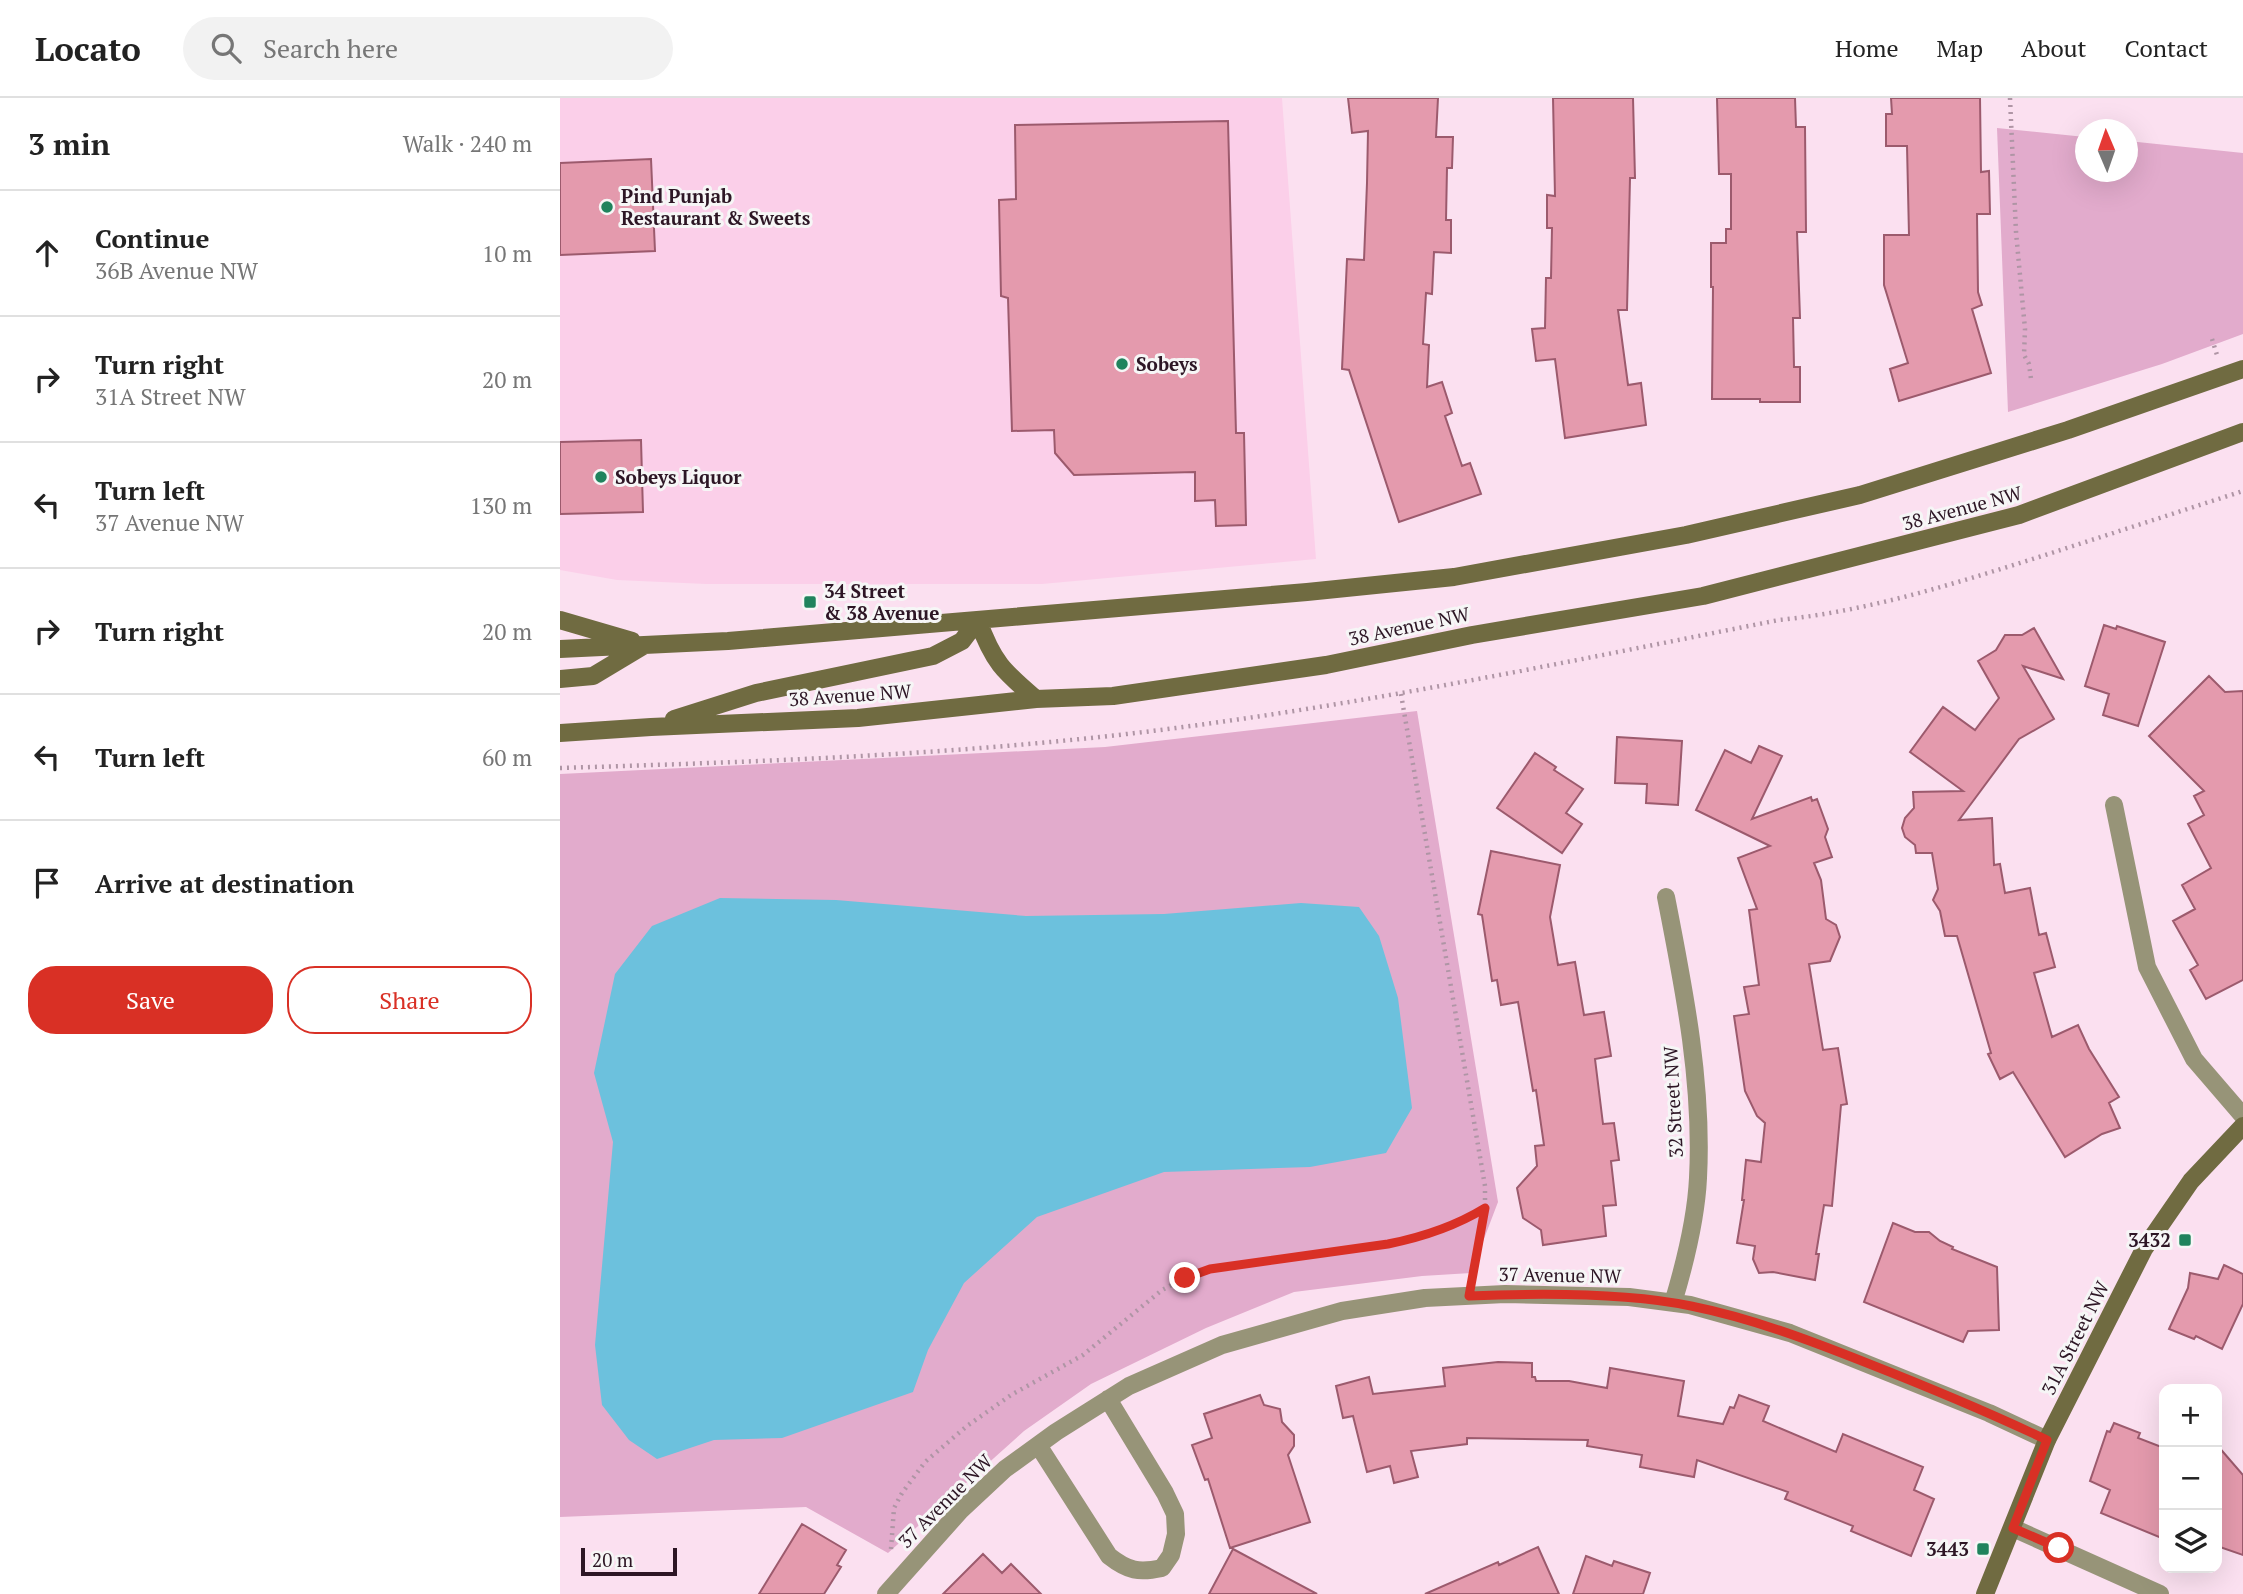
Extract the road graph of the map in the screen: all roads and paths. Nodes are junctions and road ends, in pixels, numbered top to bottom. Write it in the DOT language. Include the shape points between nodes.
graph roads {
  1 [pos="2010,98"];
  2 [pos="2212,339"];
  3 [pos="2218,355"];
  4 [pos="2243,369"];
  5 [pos="2031,379"];
  6 [pos="2243,432"];
  7 [pos="560,620"];
  8 [pos="978,620"];
  9 [pos="646,645"];
  10 [pos="560,649"];
  11 [pos="560,679"];
  12 [pos="1401,694"];
  13 [pos="1036,699"];
  14 [pos="650,727"];
  15 [pos="560,733"];
  16 [pos="598,767"];
  17 [pos="560,768"];
  18 [pos="2114,805"];
  19 [pos="1666,897"];
  20 [pos="2243,1116"];
  21 [pos="2243,1126"];
  22 [pos="1485,1208"];
  23 [pos="1469,1296"];
  24 [pos="1673,1303"];
  25 [pos="1108,1399"];
  26 [pos="2047,1440"];
  27 [pos="1038,1445"];
  28 [pos="2013,1528"];
  29 [pos="887,1593"];
  30 [pos="1985,1594"];
  31 [pos="2160,1594"];
  1 -- 5 [label="path" via="2024,355"];
  2 -- 3 [label="path"];
  4 -- 8 [label="main road, 38 Avenue NW" via="1860,495 1686,535 1454,577"];
  6 -- 13 [label="main road, 38 Avenue NW" via="2020,516 1703,596 1326,665 1113,695"];
  7 -- 9 [label="main road"];
  8 -- 9 [label="main road, 38 Avenue NW"];
  8 -- 13 [label="main road" via="989,650 1006,673"];
  8 -- 14 [label="main road" via="961,641 933,656 756,694"];
  9 -- 10 [label="main road, 38 Avenue NW"];
  9 -- 11 [label="main road" via="593,676"];
  12 -- 22 [label="path" via="1485,1186"];
  13 -- 14 [label="main road, 38 Avenue NW" via="858,718"];
  14 -- 15 [label="main road, 38 Avenue NW"];
  16 -- 17 [label="path"];
  18 -- 20 [label="street" via="2147,967 2194,1059"];
  19 -- 24 [label="street, 32 Street NW" via="1688,1015 1699,1129 1698,1180"];
  21 -- 26 [label="main road, 31A Street NW" via="2191,1181 2144,1249"];
  22 -- 23 [label="path"];
  22 -- 29 [label="path" via="1458,1224 1411,1239 1210,1269 1162,1290 1083,1354 1011,1395 925,1462 894,1508"];
  23 -- 24 [label="street, 37 Avenue NW" via="1629,1297"];
  23 -- 25 [label="street, 37 Avenue NW" via="1342,1311 1222,1345"];
  24 -- 26 [label="street, 37 Avenue NW" via="1790,1333"];
  25 -- 27 [label="street, 37 Avenue NW"];
  25 -- 27 [label="street" via="1175,1514 1171,1555 1162,1568 1143,1572 1122,1566 1109,1556"];
  26 -- 28 [label="main road, 31A Street NW"];
  27 -- 29 [label="street, 37 Avenue NW" via="960,1511"];
  28 -- 30 [label="main road, 31A Street NW"];
  28 -- 31 [label="street"];
}
